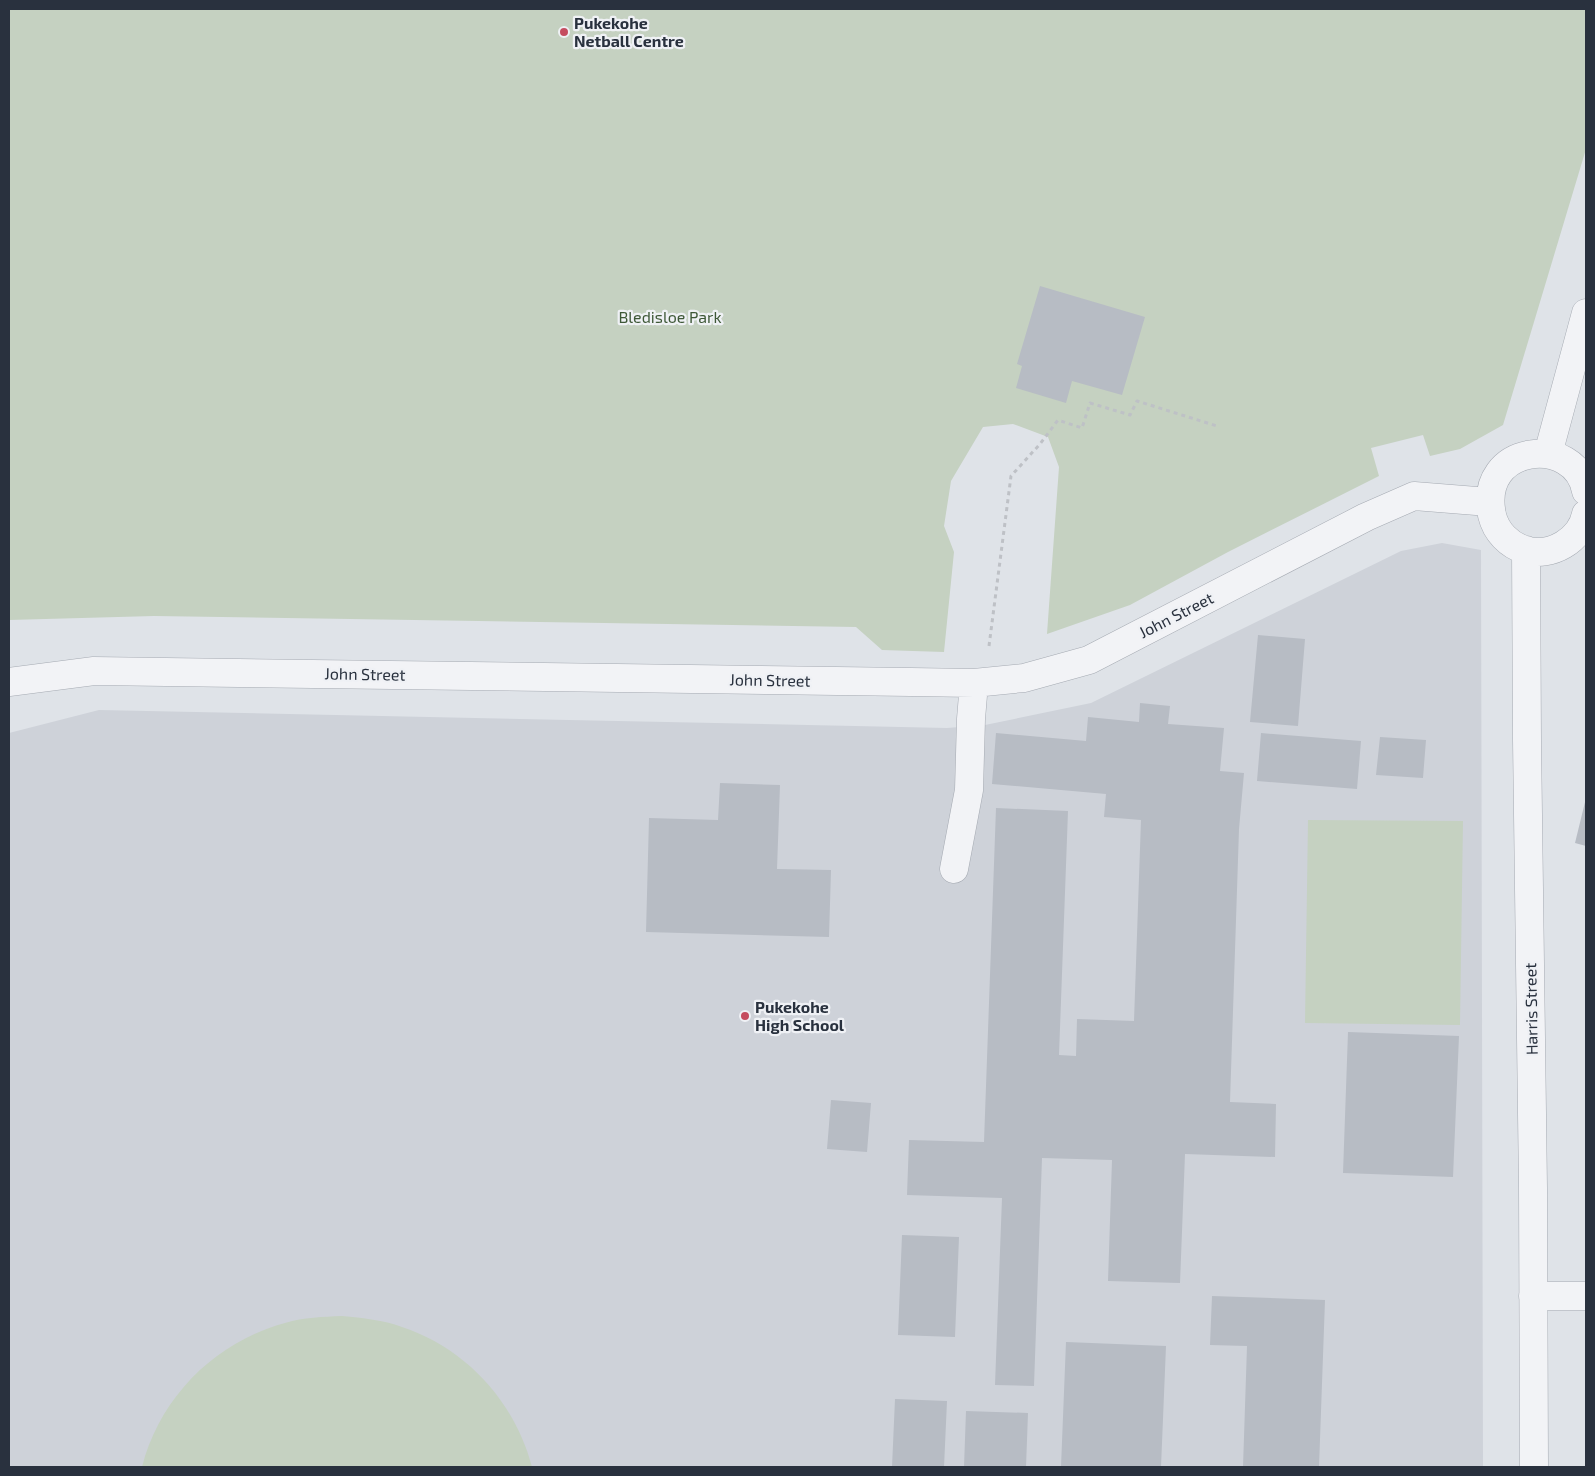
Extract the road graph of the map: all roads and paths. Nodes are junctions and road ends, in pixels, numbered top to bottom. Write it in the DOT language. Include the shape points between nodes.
graph roads {
  1 [pos="1586,313"];
  2 [pos="1217,426"];
  3 [pos="1548,454"];
  4 [pos="1586,491"];
  5 [pos="1489,502"];
  6 [pos="1586,519"];
  7 [pos="1526,550"];
  8 [pos="989,646"];
  9 [pos="9,682"];
  10 [pos="974,684"];
  11 [pos="954,869"];
  12 [pos="1533,1296"];
  13 [pos="1586,1296"];
  14 [pos="1534,1467"];
  1 -- 3 [label="street"];
  2 -- 8 [label="path" via="1137,401 1130,415 1090,402 1082,428 1058,420 1011,476"];
  3 -- 4 [label="street" via="1561,458 1576,469"];
  3 -- 5 [label="street" via="1526,455 1510,462 1498,474"];
  5 -- 7 [label="street" via="1494,522 1502,535"];
  5 -- 10 [label="street, John Street" via="1414,496 1366,517 1090,660 1024,678"];
  6 -- 7 [label="street" via="1575,536 1561,547 1544,552"];
  7 -- 12 [label="street, Harris Street"];
  9 -- 10 [label="street, John Street" via="94,671"];
  10 -- 11 [label="street" via="969,790"];
  12 -- 13 [label="street"];
  12 -- 14 [label="street, Harris Street"];
}
